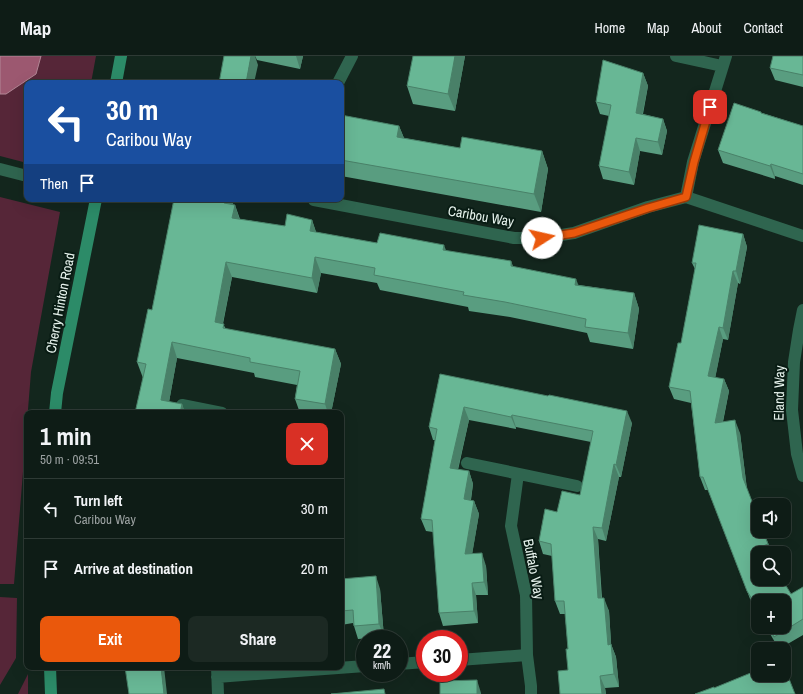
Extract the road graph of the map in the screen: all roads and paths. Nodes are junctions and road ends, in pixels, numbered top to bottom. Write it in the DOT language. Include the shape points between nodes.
graph roads {
  1 [pos="121,56"];
  2 [pos="352,56"];
  3 [pos="676,56"];
  4 [pos="724,61"];
  5 [pos="117,80"];
  6 [pos="340,80"];
  7 [pos="0,169"];
  8 [pos="24,175"];
  9 [pos="686,197"];
  10 [pos="95,202"];
  11 [pos="328,202"];
  12 [pos="803,236"];
  13 [pos="803,310"];
  14 [pos="182,404"];
  15 [pos="55,410"];
  16 [pos="209,410"];
  17 [pos="797,410"];
  18 [pos="467,463"];
  19 [pos="518,474"];
  20 [pos="803,476"];
  21 [pos="577,486"];
  22 [pos="527,655"];
  23 [pos="468,659"];
  24 [pos="356,666"];
  25 [pos="344,667"];
  26 [pos="50,670"];
  27 [pos="266,670"];
  28 [pos="217,672"];
  29 [pos="51,694"];
  30 [pos="218,694"];
  31 [pos="531,694"];
  1 -- 5 [label="street"];
  2 -- 6 [label="street"];
  3 -- 4 [label="street"];
  4 -- 9 [label="street"];
  7 -- 8 [label="street"];
  9 -- 11 [label="street, Caribou Way" via="574,233 542,238 514,238"];
  9 -- 12 [label="street"];
  10 -- 15 [label="street, Cherry Hinton Road"];
  13 -- 17 [label="street, Eland Way" via="794,362"];
  14 -- 16 [label="street"];
  17 -- 20 [label="street, Eland Way" via="797,454"];
  18 -- 19 [label="street"];
  19 -- 21 [label="street"];
  19 -- 22 [label="street, Buffalo Way" via="510,526 526,595"];
  22 -- 23 [label="street"];
  22 -- 31 [label="street, Buffalo Way"];
  24 -- 25 [label="street"];
  26 -- 29 [label="street"];
  27 -- 28 [label="street"];
  28 -- 30 [label="street"];
}
